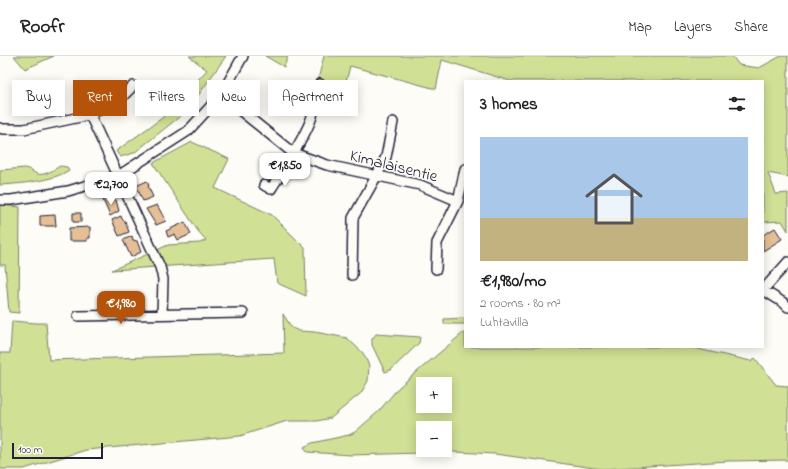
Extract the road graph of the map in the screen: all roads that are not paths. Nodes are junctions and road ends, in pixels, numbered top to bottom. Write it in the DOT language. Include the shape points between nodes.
graph roads {
  1 [pos="243,56"];
  2 [pos="229,80"];
  3 [pos="133,86"];
  4 [pos="127,92"];
  5 [pos="207,110"];
  6 [pos="86,116"];
  7 [pos="90,116"];
  8 [pos="246,116"];
  9 [pos="311,116"];
  10 [pos="393,122"];
  11 [pos="0,128"];
  12 [pos="293,153"];
  13 [pos="464,174"];
  14 [pos="378,175"];
  15 [pos="118,176"];
  16 [pos="264,185"];
  17 [pos="0,200"];
  18 [pos="458,201"];
  19 [pos="788,262"];
  20 [pos="436,269"];
  21 [pos="352,275"];
  22 [pos="764,289"];
  23 [pos="764,291"];
  24 [pos="788,307"];
  25 [pos="243,313"];
  26 [pos="162,314"];
  27 [pos="78,316"];
  1 -- 2 [label="street"];
  3 -- 4 [label="street"];
  5 -- 15 [label="street" via="188,131"];
  6 -- 11 [label="street" via="24,130"];
  7 -- 15 [label="street"];
  8 -- 12 [label="street, Kimalaisentie"];
  9 -- 12 [label="street"];
  10 -- 14 [label="street" via="386,157"];
  12 -- 14 [label="street, Kimalaisentie" via="326,165"];
  12 -- 16 [label="street" via="271,189"];
  13 -- 18 [label="street"];
  14 -- 18 [label="street, Kimalaisentie" via="420,185"];
  14 -- 21 [label="street" via="353,218"];
  15 -- 17 [label="street" via="68,191"];
  15 -- 26 [label="street" via="160,267 163,279"];
  18 -- 20 [label="street" via="437,243"];
  19 -- 22 [label="street"];
  23 -- 24 [label="street"];
  25 -- 26 [label="street"];
  26 -- 27 [label="street"];
}
